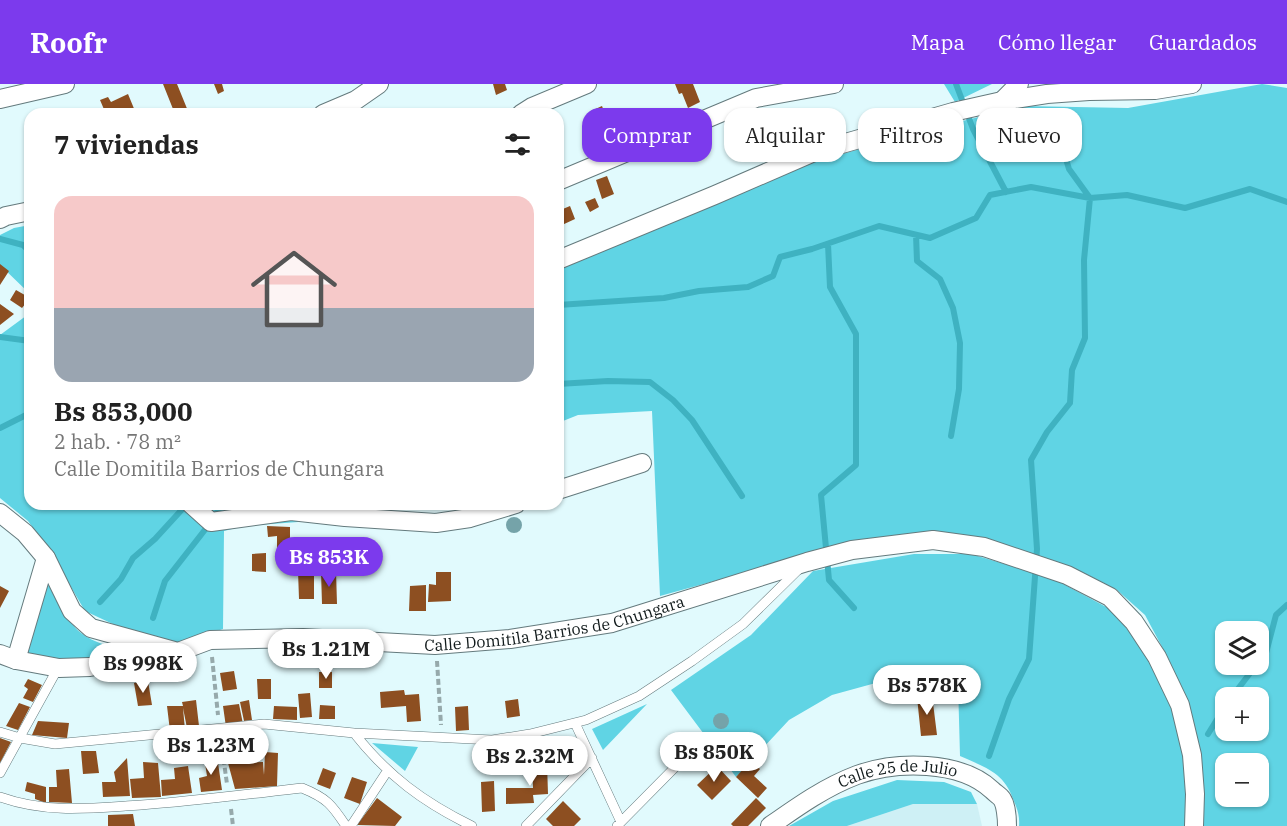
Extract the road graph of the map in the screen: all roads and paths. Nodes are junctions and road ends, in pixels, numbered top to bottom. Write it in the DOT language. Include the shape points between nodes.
graph roads {
  1 [pos="65,84"];
  2 [pos="379,84"];
  3 [pos="587,84"];
  4 [pos="834,84"];
  5 [pos="1019,84"];
  6 [pos="1192,84"];
  7 [pos="0,99"];
  8 [pos="1002,101"];
  9 [pos="337,108"];
  10 [pos="530,108"];
  11 [pos="564,178"];
  12 [pos="24,213"];
  13 [pos="0,219"];
  14 [pos="564,258"];
  15 [pos="642,463"];
  16 [pos="564,488"];
  17 [pos="198,510"];
  18 [pos="498,510"];
  19 [pos="0,513"];
  20 [pos="46,558"];
  21 [pos="807,562"];
  22 [pos="435,645"];
  23 [pos="178,652"];
  24 [pos="8,657"];
  25 [pos="58,668"];
  26 [pos="575,723"];
  27 [pos="0,732"];
  28 [pos="354,733"];
  29 [pos="20,738"];
  30 [pos="442,738"];
  31 [pos="696,746"];
  32 [pos="592,758"];
  33 [pos="388,770"];
  34 [pos="0,773"];
  35 [pos="0,797"];
  36 [pos="619,824"];
  37 [pos="346,826"];
  38 [pos="351,826"];
  39 [pos="472,826"];
  40 [pos="526,826"];
  41 [pos="770,826"];
  42 [pos="1007,826"];
  43 [pos="1194,826"];
  1 -- 7 [label="street"];
  2 -- 9 [label="street"];
  3 -- 10 [label="street"];
  4 -- 11 [label="street" via="756,98"];
  5 -- 8 [label="street"];
  6 -- 8 [label="street"];
  8 -- 14 [label="street" via="814,152"];
  12 -- 13 [label="street"];
  15 -- 16 [label="street"];
  17 -- 18 [label="street" via="211,522 291,511 436,523 470,519"];
  19 -- 20 [label="street" via="25,533"];
  20 -- 23 [label="street" via="72,611 91,628"];
  20 -- 24 [label="street"];
  21 -- 22 [label="street, Calle Domitila Barrios de Chungara" via="612,623 510,639"];
  21 -- 26 [label="lane" via="742,624 692,661 639,696"];
  21 -- 43 [label="street, Calle Domitila Barrios de Chungara" via="852,550 933,540 984,547 1067,575 1110,597 1134,622 1157,657 1180,705 1192,755"];
  22 -- 23 [label="street, Calle Domitila Barrios de Chungara" via="303,638 210,640"];
  22 -- 30 [label="path"];
  23 -- 25 [label="street, Calle Domitila Barrios de Chungara" via="90,667"];
  24 -- 25 [label="street, Calle Domitila Barrios de Chungara"];
  25 -- 29 [label="lane"];
  26 -- 30 [label="lane" via="492,740"];
  26 -- 32 [label="lane"];
  27 -- 29 [label="lane"];
  28 -- 29 [label="lane" via="264,724 56,744"];
  28 -- 30 [label="lane"];
  28 -- 33 [label="lane"];
  29 -- 34 [label="lane"];
  31 -- 36 [label="lane"];
  32 -- 36 [label="lane"];
  32 -- 40 [label="lane"];
  33 -- 38 [label="lane"];
  33 -- 39 [label="lane" via="402,784"];
  35 -- 37 [label="lane" via="38,808 81,809 302,788 321,795"];
  41 -- 42 [label="street, Calle 25 de Julio" via="807,800 856,775 887,767 926,766 964,773 985,783 1002,800"];
}
